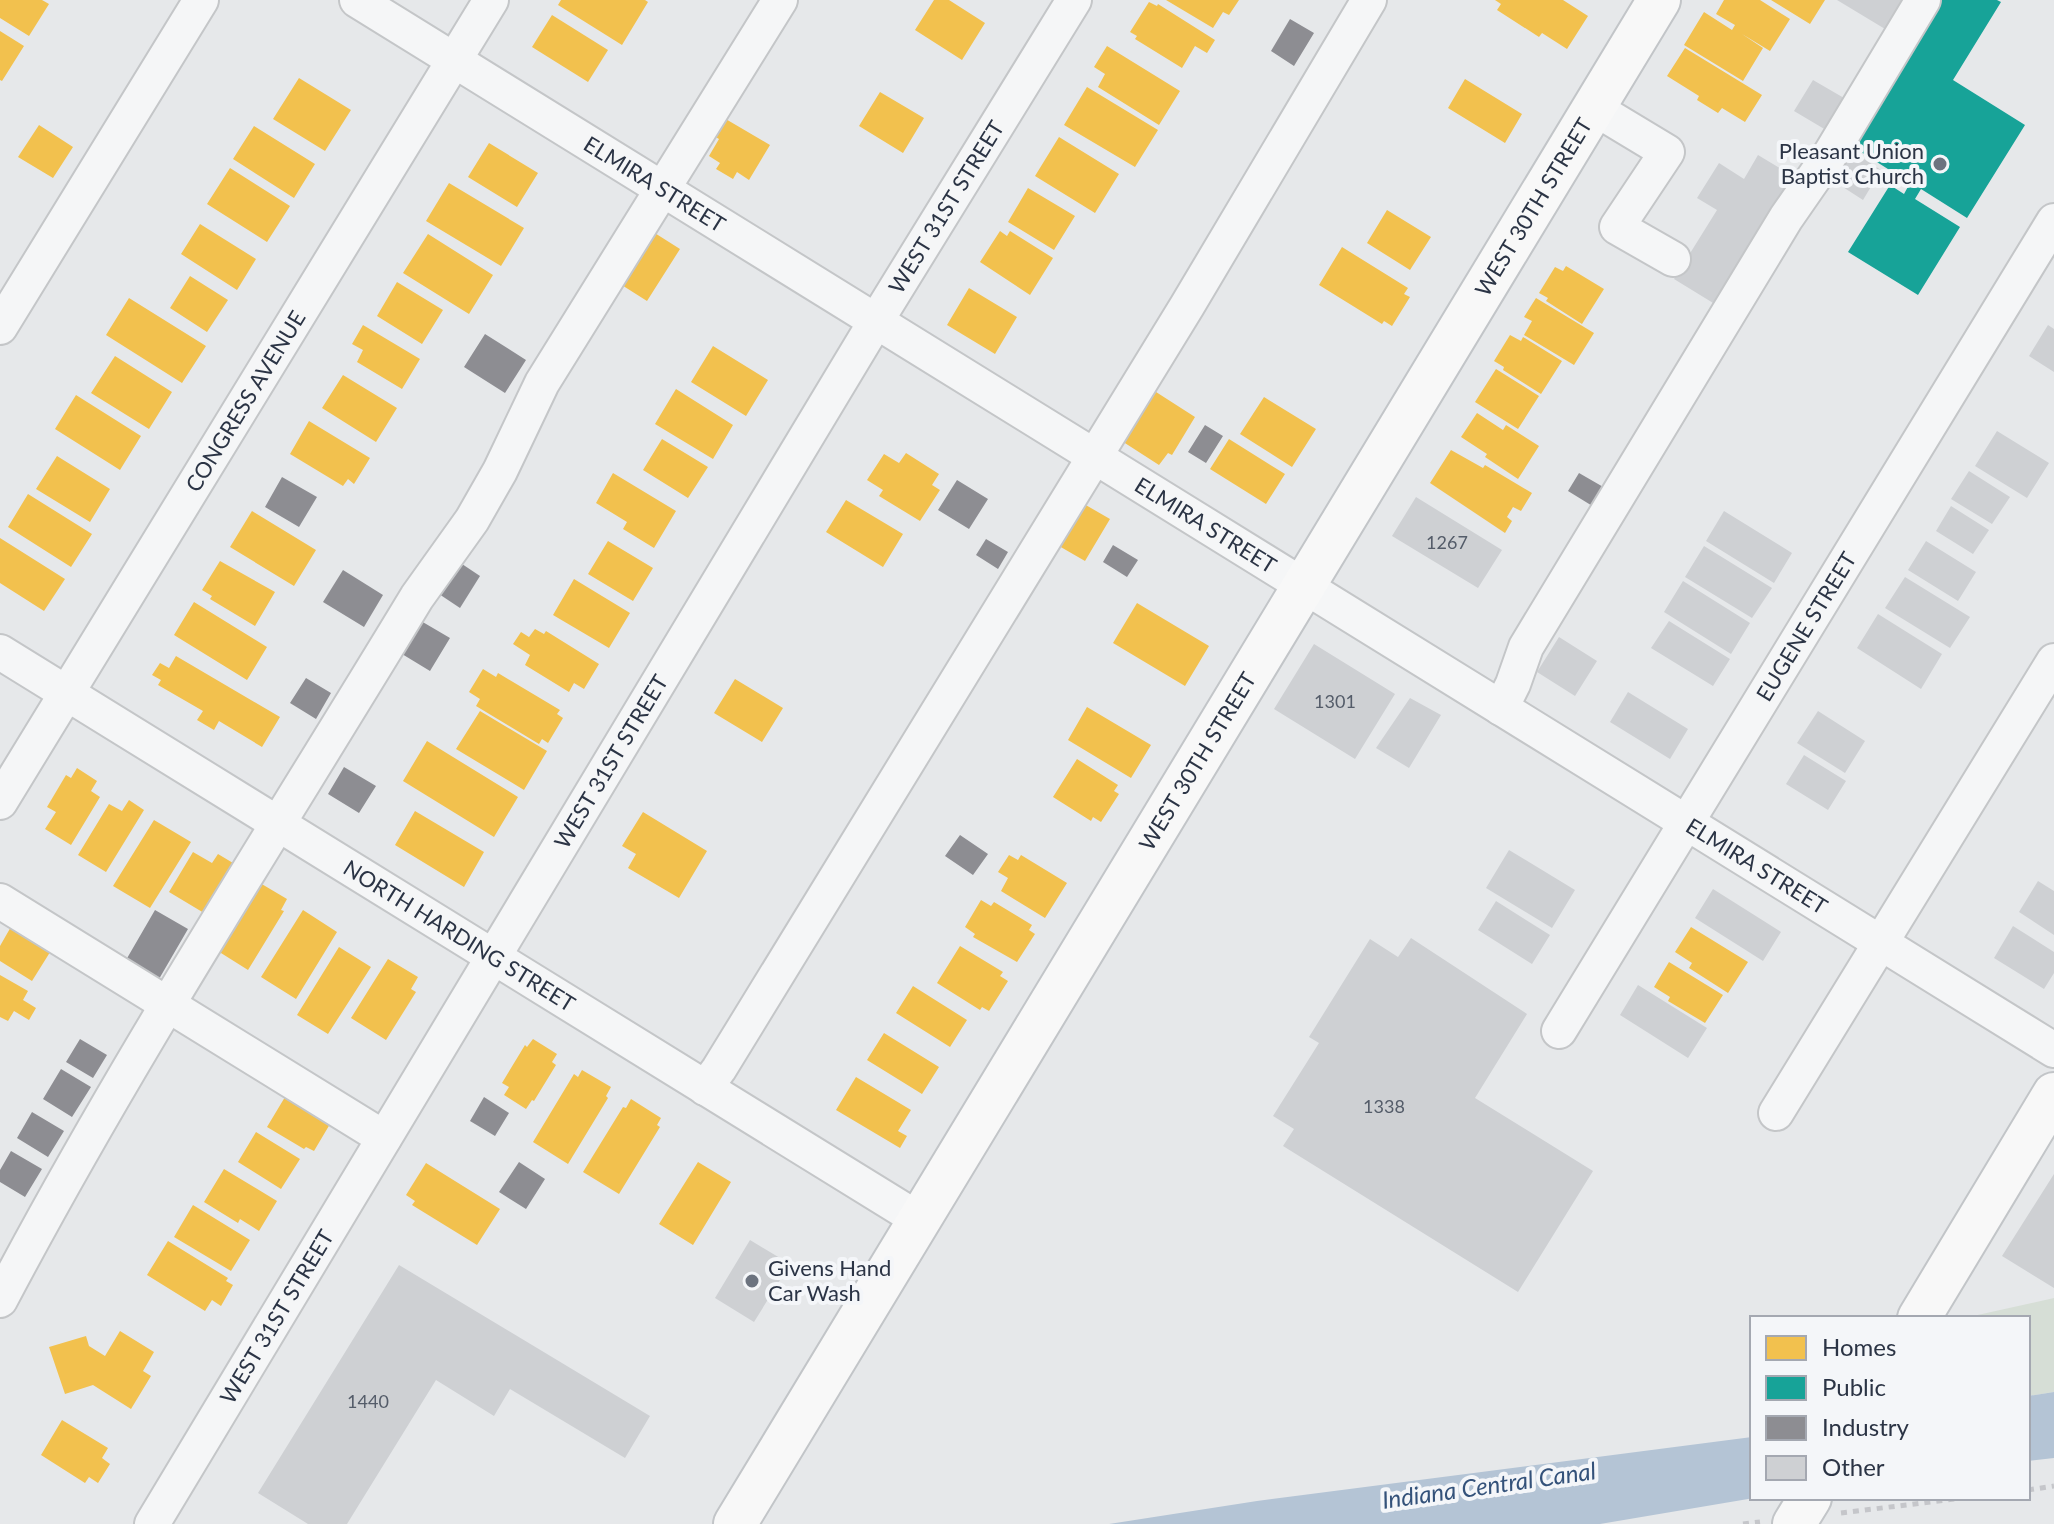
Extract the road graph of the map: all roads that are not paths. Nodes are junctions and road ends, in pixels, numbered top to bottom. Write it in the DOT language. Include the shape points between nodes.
graph roads {
  1 [pos="201,0"];
  2 [pos="357,0"];
  3 [pos="491,0"];
  4 [pos="780,0"];
  5 [pos="1074,0"];
  6 [pos="1369,0"];
  7 [pos="1659,0"];
  8 [pos="1923,0"];
  9 [pos="454,60"];
  10 [pos="1594,108"];
  11 [pos="663,189"];
  12 [pos="2054,221"];
  13 [pos="1673,259"];
  14 [pos="876,321"];
  15 [pos="0,327"];
  16 [pos="1094,456"];
  17 [pos="1303,585"];
  18 [pos="0,652"];
  19 [pos="2054,661"];
  20 [pos="66,693"];
  21 [pos="1501,708"];
  22 [pos="0,802"];
  23 [pos="1687,823"];
  24 [pos="279,825"];
  25 [pos="0,901"];
  26 [pos="1881,943"];
  27 [pos="493,957"];
  28 [pos="168,1005"];
  29 [pos="1559,1031"];
  30 [pos="2054,1050"];
  31 [pos="705,1088"];
  32 [pos="2054,1094"];
  33 [pos="1776,1113"];
  34 [pos="384,1138"];
  35 [pos="918,1219"];
  36 [pos="0,1300"];
  37 [pos="1920,1316"];
  38 [pos="152,1524"];
  39 [pos="735,1524"];
  1 -- 15 [label="street"];
  2 -- 9 [label="street, ELMIRA STREET"];
  3 -- 9 [label="street, CONGRESS AVENUE"];
  4 -- 11 [label="street"];
  5 -- 14 [label="street, WEST 31ST STREET"];
  6 -- 16 [label="street"];
  7 -- 10 [label="main road, WEST 30TH STREET"];
  8 -- 21 [label="street" via="1526,647"];
  9 -- 11 [label="street, ELMIRA STREET"];
  9 -- 20 [label="street, CONGRESS AVENUE"];
  10 -- 13 [label="street" via="1667,152 1617,227"];
  10 -- 17 [label="main road, WEST 30TH STREET"];
  11 -- 14 [label="street, ELMIRA STREET"];
  11 -- 24 [label="street" via="542,383 472,520 417,597"];
  12 -- 23 [label="street, EUGENE STREET"];
  14 -- 16 [label="street, ELMIRA STREET"];
  14 -- 27 [label="street, WEST 31ST STREET"];
  16 -- 17 [label="street, ELMIRA STREET"];
  16 -- 31 [label="street"];
  17 -- 21 [label="street, ELMIRA STREET"];
  17 -- 35 [label="main road, WEST 30TH STREET"];
  18 -- 20 [label="street, NORTH HARDING STREET"];
  19 -- 26 [label="street"];
  20 -- 22 [label="street, CONGRESS AVENUE"];
  20 -- 24 [label="street, NORTH HARDING STREET"];
  21 -- 23 [label="street, ELMIRA STREET"];
  23 -- 26 [label="street, ELMIRA STREET"];
  23 -- 29 [label="street, EUGENE STREET"];
  24 -- 27 [label="street, NORTH HARDING STREET"];
  24 -- 28 [label="street"];
  25 -- 28 [label="street"];
  26 -- 30 [label="street, ELMIRA STREET"];
  26 -- 33 [label="street"];
  27 -- 31 [label="street, NORTH HARDING STREET"];
  27 -- 34 [label="street, WEST 31ST STREET"];
  28 -- 34 [label="street"];
  28 -- 36 [label="street"];
  31 -- 35 [label="street, NORTH HARDING STREET"];
  32 -- 37 [label="main road"];
  34 -- 38 [label="street, WEST 31ST STREET"];
  35 -- 39 [label="main road, WEST 30TH STREET"];
}
